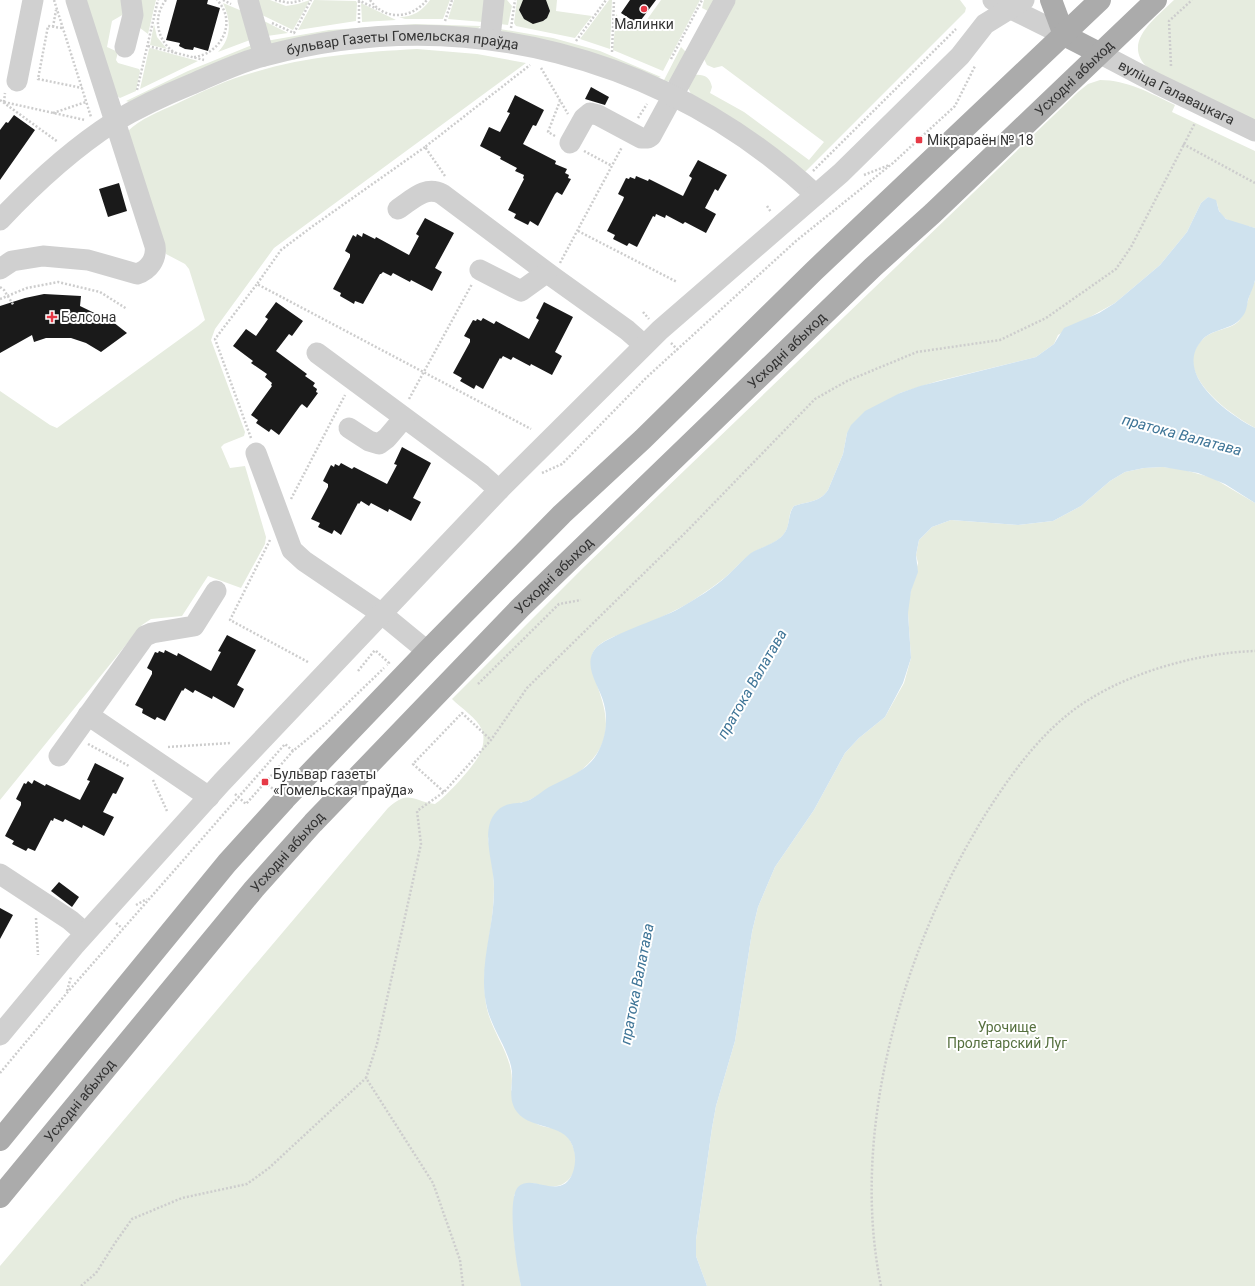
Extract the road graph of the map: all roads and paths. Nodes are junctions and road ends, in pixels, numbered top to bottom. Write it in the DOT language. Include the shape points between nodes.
graph roads {
  1 [pos="33,0"];
  2 [pos="54,0"];
  3 [pos="76,0"];
  4 [pos="131,0"];
  5 [pos="158,0"];
  6 [pos="166,0"];
  7 [pos="217,0"];
  8 [pos="248,0"];
  9 [pos="275,0"];
  10 [pos="303,0"];
  11 [pos="311,0"];
  12 [pos="359,0"];
  13 [pos="370,0"];
  14 [pos="427,0"];
  15 [pos="452,0"];
  16 [pos="494,0"];
  17 [pos="515,0"];
  18 [pos="606,0"];
  19 [pos="614,0"];
  20 [pos="725,0"];
  21 [pos="1052,0"];
  22 [pos="1100,0"];
  23 [pos="1156,0"];
  24 [pos="1192,0"];
  25 [pos="1009,3"];
  26 [pos="56,9"];
  27 [pos="383,12"];
  28 [pos="396,18"];
  29 [pos="438,22"];
  30 [pos="445,22"];
  31 [pos="452,22"];
  32 [pos="359,24"];
  33 [pos="366,24"];
  34 [pos="351,25"];
  35 [pos="53,27"];
  36 [pos="62,28"];
  37 [pos="956,29"];
  38 [pos="301,32"];
  39 [pos="294,33"];
  40 [pos="504,33"];
  41 [pos="287,34"];
  42 [pos="1064,36"];
  43 [pos="569,39"];
  44 [pos="576,41"];
  45 [pos="580,42"];
  46 [pos="148,46"];
  47 [pos="125,47"];
  48 [pos="605,50"];
  49 [pos="612,52"];
  50 [pos="175,53"];
  51 [pos="1099,53"];
  52 [pos="618,55"];
  53 [pos="264,56"];
  54 [pos="194,57"];
  55 [pos="979,59"];
  56 [pos="536,60"];
  57 [pos="200,63"];
  58 [pos="1171,66"];
  59 [pos="540,67"];
  60 [pos="17,81"];
  61 [pos="82,88"];
  62 [pos="144,89"];
  63 [pos="673,95"];
  64 [pos="0,100"];
  65 [pos="4,102"];
  66 [pos="86,102"];
  67 [pos="52,113"];
  68 [pos="112,114"];
  69 [pos="91,120"];
  70 [pos="1195,123"];
  71 [pos="84,126"];
  72 [pos="1255,131"];
  73 [pos="574,137"];
  74 [pos="1183,144"];
  75 [pos="425,147"];
  76 [pos="55,148"];
  77 [pos="893,164"];
  78 [pos="809,175"];
  79 [pos="861,176"];
  80 [pos="447,179"];
  81 [pos="1255,183"];
  82 [pos="816,195"];
  83 [pos="398,209"];
  84 [pos="0,220"];
  85 [pos="578,231"];
  86 [pos="0,269"];
  87 [pos="480,270"];
  88 [pos="546,273"];
  89 [pos="677,282"];
  90 [pos="257,284"];
  91 [pos="0,287"];
  92 [pos="7,295"];
  93 [pos="0,299"];
  94 [pos="14,306"];
  95 [pos="127,309"];
  96 [pos="644,345"];
  97 [pos="316,353"];
  98 [pos="424,373"];
  99 [pos="353,380"];
  100 [pos="402,417"];
  101 [pos="349,428"];
  102 [pos="531,429"];
  103 [pos="256,453"];
  104 [pos="535,476"];
  105 [pos="499,490"];
  106 [pos="280,520"];
  107 [pos="216,591"];
  108 [pos="581,600"];
  109 [pos="382,614"];
  110 [pos="376,651"];
  111 [pos="426,651"];
  112 [pos="1255,651"];
  113 [pos="370,658"];
  114 [pos="308,662"];
  115 [pos="358,671"];
  116 [pos="478,684"];
  117 [pos="88,715"];
  118 [pos="73,736"];
  119 [pos="491,740"];
  120 [pos="231,742"];
  121 [pos="163,743"];
  122 [pos="293,751"];
  123 [pos="59,756"];
  124 [pos="132,767"];
  125 [pos="152,777"];
  126 [pos="444,792"];
  127 [pos="234,793"];
  128 [pos="208,797"];
  129 [pos="239,797"];
  130 [pos="167,811"];
  131 [pos="0,874"];
  132 [pos="85,933"];
  133 [pos="0,1035"];
  134 [pos="0,1073"];
  135 [pos="366,1078"];
  136 [pos="0,1140"];
  137 [pos="0,1198"];
  138 [pos="81,1286"];
  139 [pos="463,1286"];
  140 [pos="881,1286"];
  1 -- 60 [label="street"];
  2 -- 26 [label="path"];
  3 -- 68 [label="street"];
  4 -- 47 [label="street" via="133,11"];
  5 -- 46 [label="path"];
  6 -- 50 [label="path" via="159,11 158,28 164,43"];
  7 -- 54 [label="path" via="226,18 225,34 216,48 205,55"];
  8 -- 53 [label="street"];
  9 -- 10 [label="path" via="290,3"];
  11 -- 39 [label="path"];
  12 -- 27 [label="path"];
  12 -- 32 [label="path"];
  13 -- 27 [label="path"];
  14 -- 27 [label="path" via="407,14"];
  15 -- 30 [label="path"];
  16 -- 40 [label="street"];
  17 -- 40 [label="path"];
  18 -- 44 [label="path"];
  19 -- 49 [label="path"];
  20 -- 63 [label="street"];
  21 -- 42 [label="main road"];
  22 -- 42 [label="main road"];
  23 -- 51 [label="main road, Усходні абыход"];
  24 -- 58 [label="path" via="1169,20"];
  25 -- 42 [label="street"];
  25 -- 82 [label="street" via="985,24 960,56 901,116"];
  26 -- 35 [label="path"];
  26 -- 36 [label="path"];
  27 -- 28 [label="path"];
  29 -- 30 [label="path"];
  30 -- 31 [label="path"];
  32 -- 33 [label="path"];
  32 -- 34 [label="path"];
  35 -- 36 [label="path"];
  35 -- 61 [label="path" via="48,26 38,79"];
  36 -- 61 [label="path"];
  37 -- 78 [label="path"];
  38 -- 39 [label="path"];
  39 -- 41 [label="path"];
  40 -- 53 [label="street, бульвар Газеты Гомельская праўда" via="404,36 331,42"];
  40 -- 63 [label="street, бульвар Газеты Гомельская праўда" via="590,61"];
  42 -- 51 [label="main road"];
  42 -- 111 [label="main road" via="814,271 643,439 562,514"];
  43 -- 44 [label="path"];
  44 -- 45 [label="path"];
  46 -- 50 [label="path"];
  46 -- 62 [label="path" via="137,93"];
  48 -- 49 [label="path"];
  49 -- 52 [label="path"];
  50 -- 54 [label="path"];
  51 -- 72 [label="street, вуліца Галавацкага"];
  51 -- 137 [label="main road, Усходні абыход" via="933,213 856,283 520,608 254,889"];
  53 -- 68 [label="street, бульвар Газеты Гомельская праўда"];
  54 -- 57 [label="path" via="207,60"];
  55 -- 77 [label="path" via="955,106"];
  56 -- 75 [label="path"];
  59 -- 73 [label="path"];
  61 -- 66 [label="path"];
  63 -- 73 [label="street" via="648,138 641,138 594,113 586,115"];
  63 -- 82 [label="street, бульвар Газеты Гомельская праўда" via="725,126"];
  64 -- 65 [label="path"];
  65 -- 67 [label="path"];
  65 -- 76 [label="path" via="60,143"];
  66 -- 67 [label="path"];
  66 -- 69 [label="path"];
  67 -- 69 [label="path"];
  68 -- 69 [label="path"];
  68 -- 84 [label="street, бульвар Газеты Гомельская праўда"];
  68 -- 86 [label="street" via="155,246 156,256 152,263 137,274 88,260 43,256 12,261"];
  69 -- 71 [label="path"];
  70 -- 74 [label="path"];
  74 -- 81 [label="path"];
  74 -- 119 [label="path" via="1116,269 1046,318 1000,340 917,352 847,381 815,399 687,531 526,688"];
  75 -- 80 [label="path"];
  75 -- 90 [label="path" via="281,250"];
  77 -- 79 [label="path"];
  77 -- 104 [label="path" via="790,246 647,377 562,464"];
  82 -- 96 [label="street"];
  83 -- 88 [label="street" via="425,190 438,191"];
  85 -- 89 [label="path"];
  87 -- 88 [label="street" via="521,291"];
  87 -- 98 [label="path"];
  88 -- 96 [label="street" via="627,330"];
  90 -- 98 [label="path"];
  90 -- 103 [label="path" via="215,339"];
  91 -- 92 [label="path"];
  92 -- 93 [label="path"];
  92 -- 94 [label="path"];
  92 -- 95 [label="path" via="58,282 100,292"];
  96 -- 105 [label="street"];
  97 -- 99 [label="street"];
  98 -- 100 [label="path"];
  98 -- 102 [label="path"];
  99 -- 100 [label="street"];
  99 -- 106 [label="path"];
  100 -- 101 [label="street" via="387,438 379,444 369,441"];
  100 -- 105 [label="street"];
  103 -- 106 [label="street"];
  105 -- 109 [label="street"];
  106 -- 109 [label="street" via="289,544 299,556"];
  106 -- 114 [label="path" via="230,620"];
  107 -- 117 [label="street" via="194,626 145,636"];
  108 -- 116 [label="path" via="559,604"];
  109 -- 111 [label="street"];
  109 -- 128 [label="street"];
  110 -- 122 [label="path" via="389,663 327,723"];
  111 -- 136 [label="main road" via="284,799 227,863"];
  112 -- 140 [label="path" via="1214,655 1182,662 1091,698 1066,716 1041,740 1017,768 973,835 930,922 904,996 888,1053 878,1112 873,1165 873,1214"];
  113 -- 115 [label="path"];
  117 -- 118 [label="street"];
  117 -- 128 [label="street"];
  118 -- 123 [label="street"];
  118 -- 124 [label="path"];
  119 -- 126 [label="path"];
  119 -- 126 [label="path" via="462,713 413,764"];
  120 -- 121 [label="path" via="169,747"];
  122 -- 129 [label="path" via="246,804"];
  122 -- 129 [label="path" via="285,744"];
  125 -- 130 [label="path"];
  126 -- 135 [label="path" via="417,811 421,844 377,1044"];
  127 -- 129 [label="path"];
  128 -- 132 [label="street"];
  129 -- 134 [label="path"];
  131 -- 132 [label="street" via="70,920"];
  132 -- 133 [label="street"];
  135 -- 138 [label="path" via="270,1168 247,1184 182,1198 132,1219 96,1273"];
  135 -- 139 [label="path" via="433,1183 460,1260"];
}
